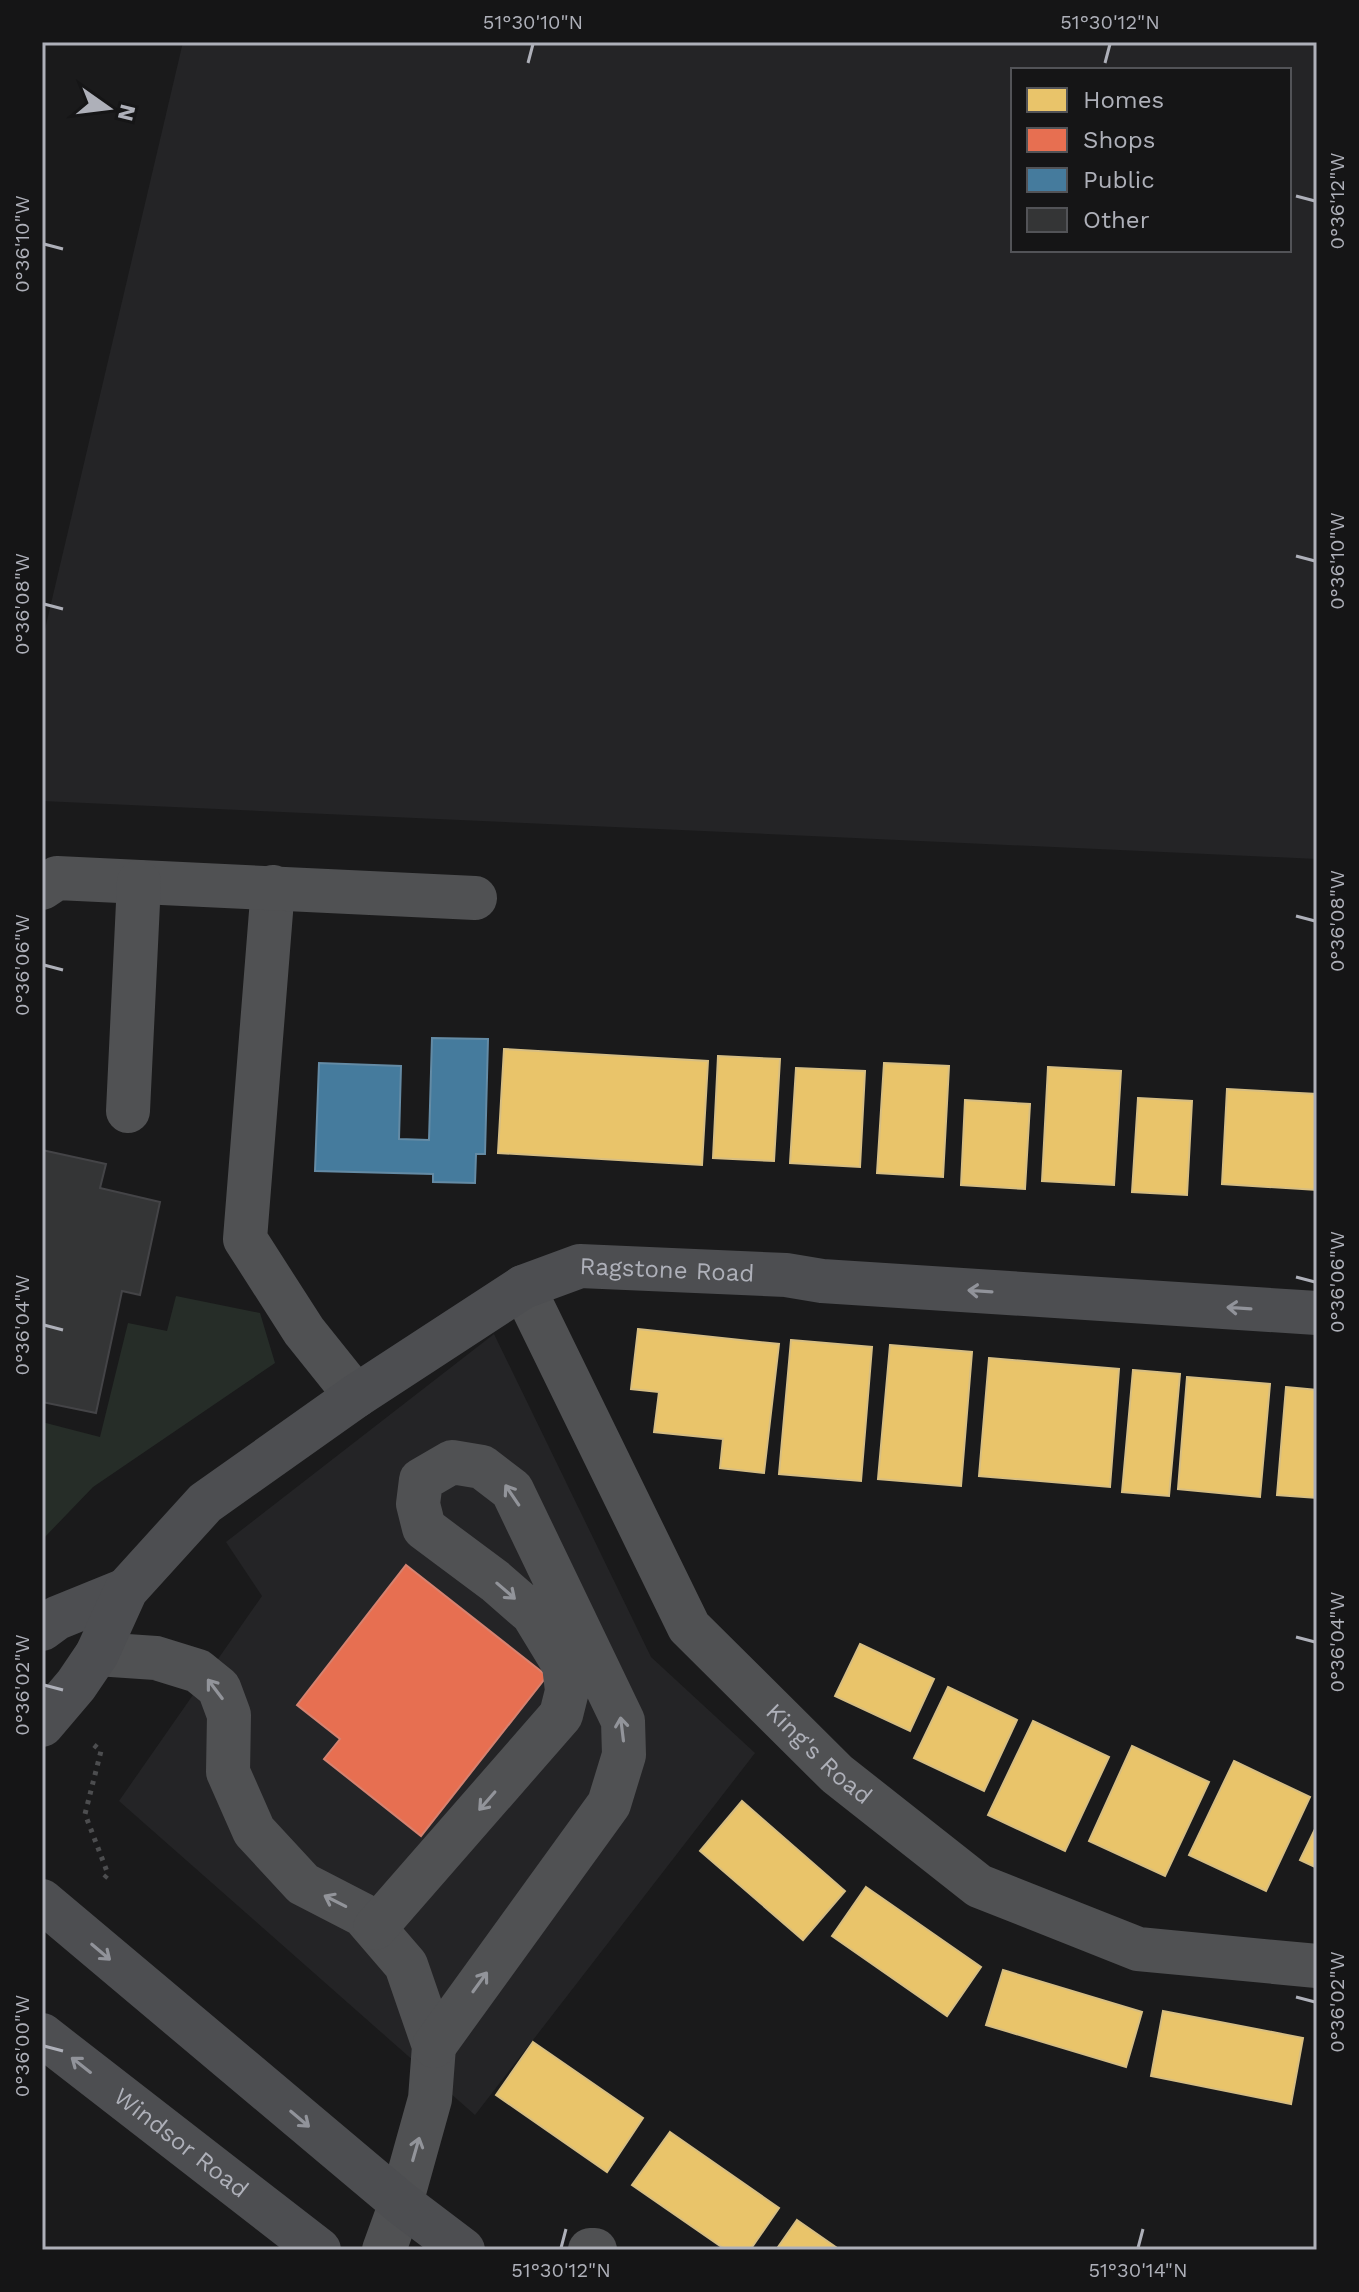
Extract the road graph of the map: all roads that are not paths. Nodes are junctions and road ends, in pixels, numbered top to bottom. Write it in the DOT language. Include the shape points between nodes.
graph roads {
  1 [pos="139,882"];
  2 [pos="273,887"];
  3 [pos="42,888"];
  4 [pos="475,898"];
  5 [pos="128,1111"];
  6 [pos="523,1287"];
  7 [pos="1317,1313"];
  8 [pos="356,1396"];
  9 [pos="126,1590"];
  10 [pos="42,1629"];
  11 [pos="97,1654"];
  12 [pos="42,1725"];
  13 [pos="42,1901"];
  14 [pos="375,1928"];
  15 [pos="1317,1966"];
  16 [pos="42,2035"];
  17 [pos="434,2046"];
  18 [pos="401,2203"];
  19 [pos="319,2250"];
  20 [pos="384,2250"];
  21 [pos="463,2250"];
  1 -- 2 [label="street"];
  1 -- 3 [label="street" via="57,878"];
  1 -- 5 [label="street"];
  2 -- 4 [label="street"];
  2 -- 8 [label="street" via="245,1239 304,1331"];
  7 -- 6 [label="main road, Ragstone Road, one-way" via="745,1272 580,1266"];
  6 -- 8 [label="main road, Ragstone Road"];
  6 -- 15 [label="street, King's Road" via="689,1627 837,1774 979,1886 1138,1949"];
  8 -- 9 [label="main road, Ragstone Road" via="205,1503"];
  9 -- 10 [label="main road, Ragstone Road"];
  9 -- 11 [label="main road, Ragstone Road"];
  11 -- 12 [label="main road, Ragstone Road"];
  14 -- 11 [label="street, one-way" via="363,1915 303,1884 254,1831 228,1772 229,1715 219,1688 198,1671 156,1658"];
  13 -- 18 [label="main road, one-way"];
  14 -- 17 [label="street" via="406,1965"];
  17 -- 14 [label="street, one-way" via="609,1804 624,1755 623,1721 512,1490 482,1467 452,1462 421,1480 418,1504 424,1528 533,1614 564,1665 567,1691 561,1715"];
  19 -- 16 [label="main road, Windsor Road, one-way"];
  18 -- 17 [label="street, one-way" via="430,2099"];
  18 -- 20 [label="street"];
  18 -- 21 [label="main road"];
}
